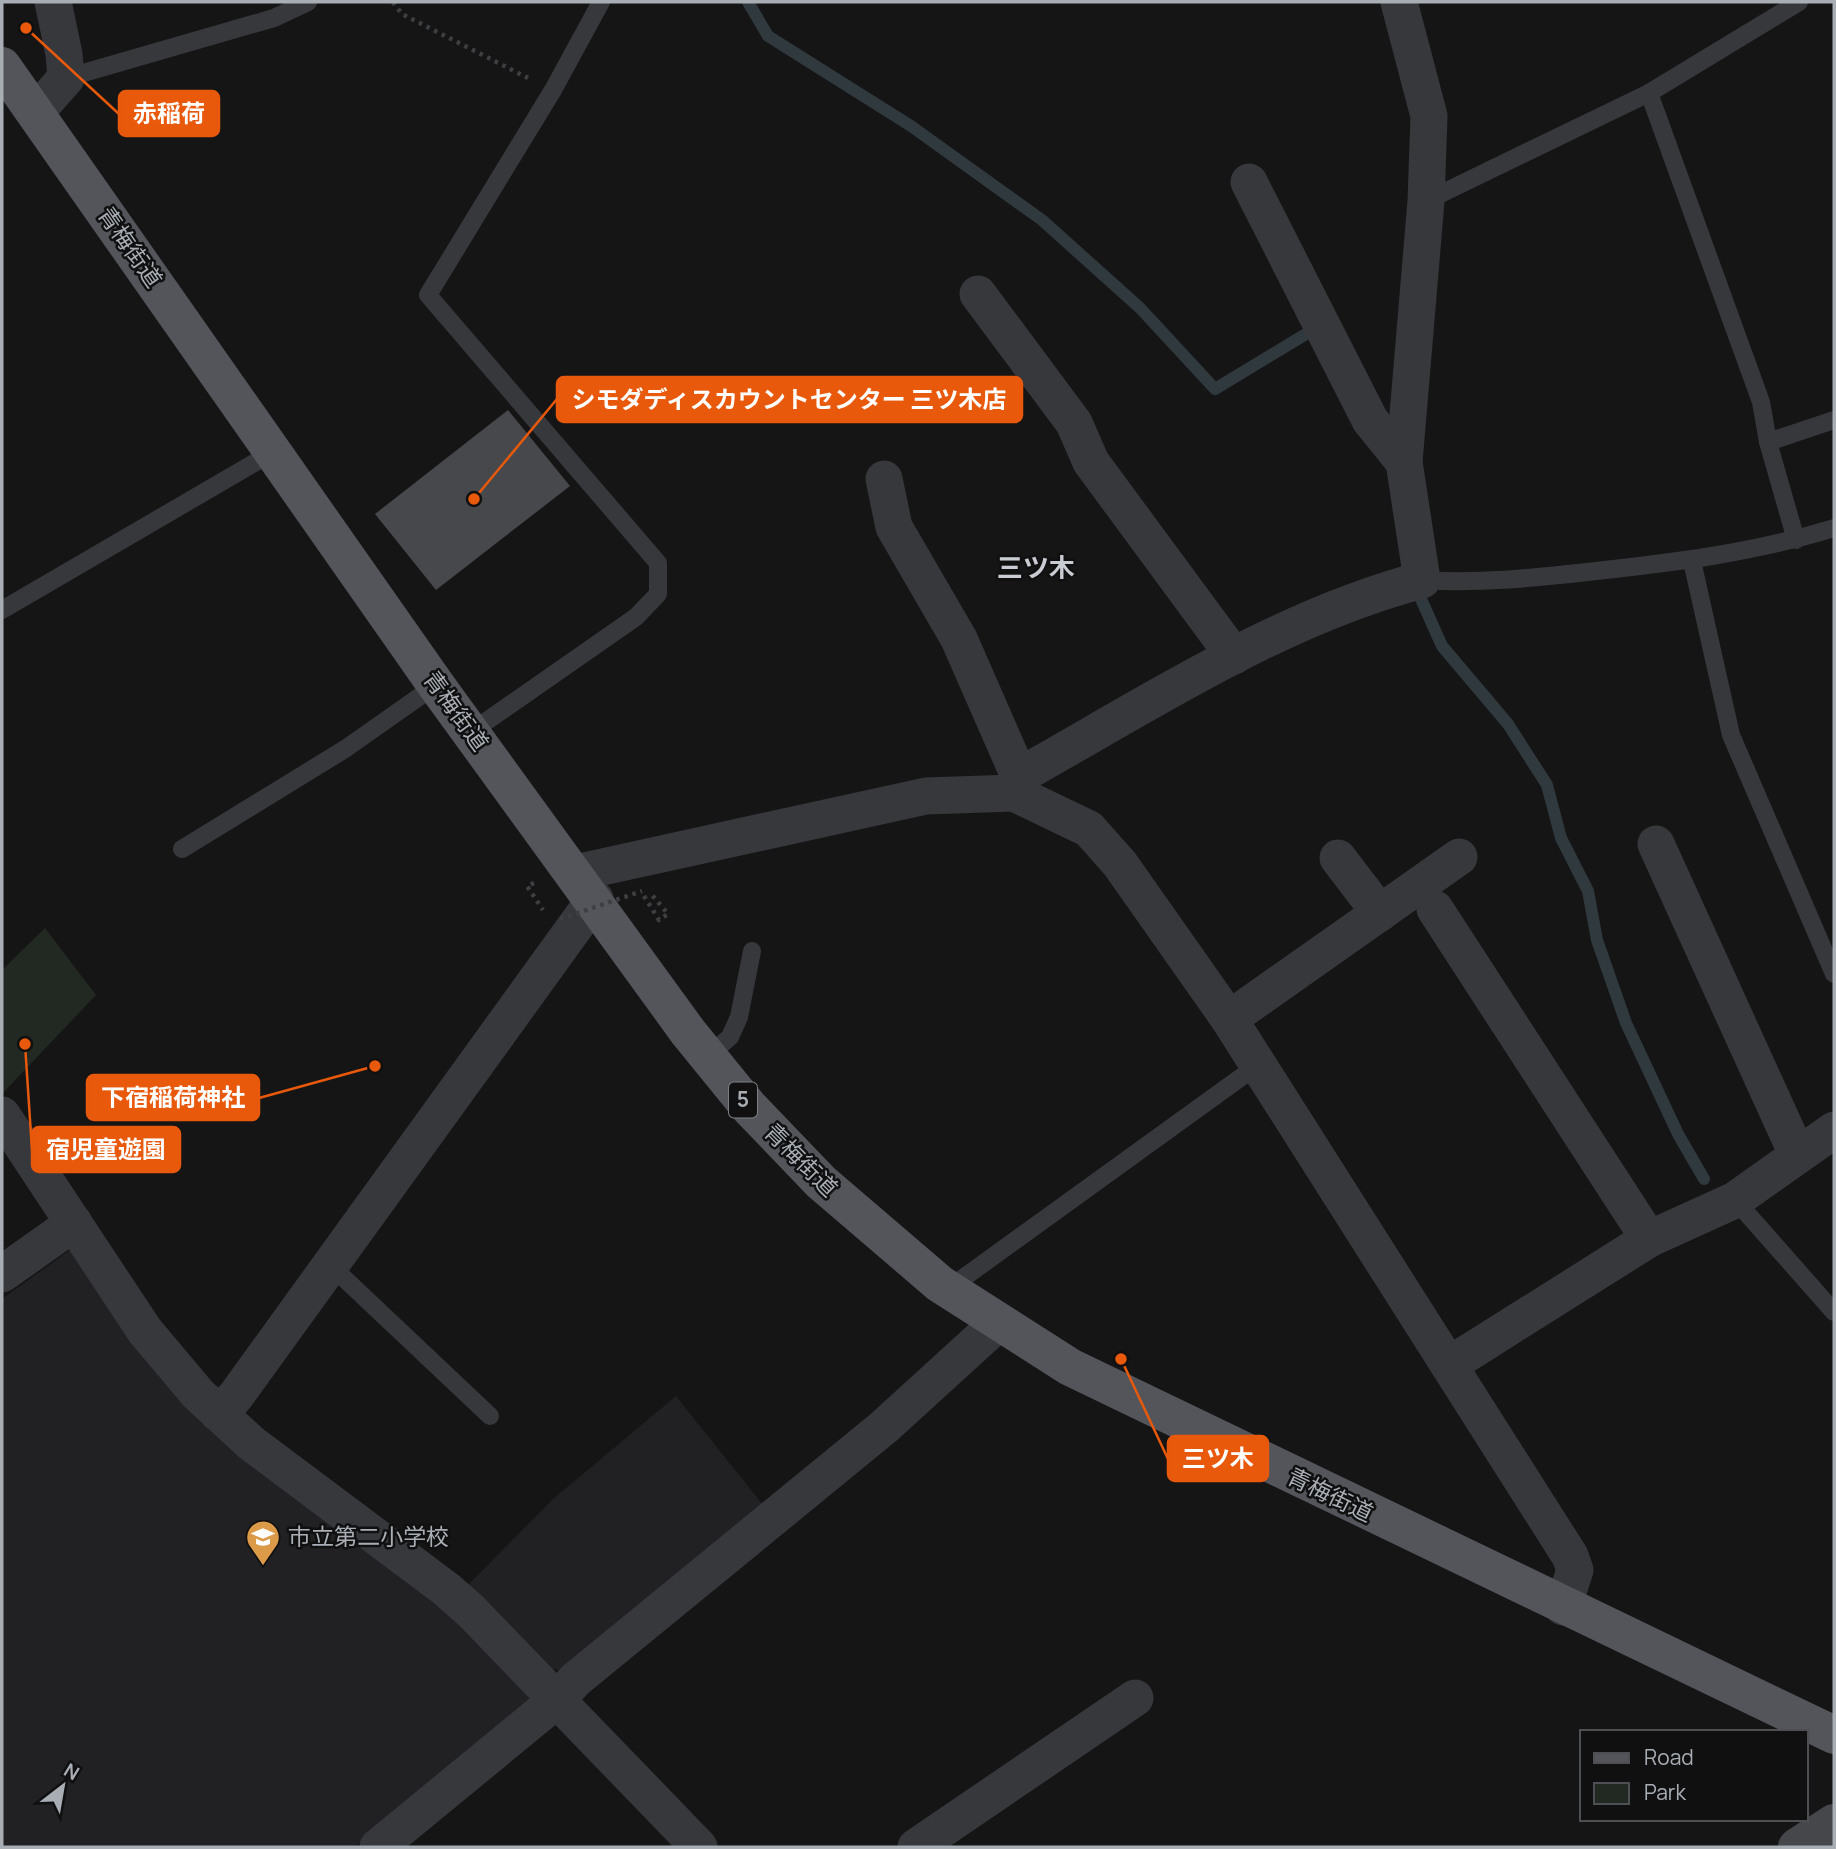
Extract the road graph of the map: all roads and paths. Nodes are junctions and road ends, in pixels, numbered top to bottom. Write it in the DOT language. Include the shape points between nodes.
graph roads {
  1 [pos="53,2"];
  2 [pos="308,2"];
  3 [pos="393,2"];
  4 [pos="601,2"];
  5 [pos="1399,2"];
  6 [pos="1799,2"];
  7 [pos="5,74"];
  8 [pos="66,78"];
  9 [pos="553,90"];
  10 [pos="1649,93"];
  11 [pos="36,112"];
  12 [pos="1250,182"];
  13 [pos="1426,201"];
  14 [pos="978,294"];
  15 [pos="1834,420"];
  16 [pos="1768,442"];
  17 [pos="273,452"];
  18 [pos="1404,462"];
  19 [pos="884,478"];
  20 [pos="1834,528"];
  21 [pos="1796,540"];
  22 [pos="1692,561"];
  23 [pos="1422,580"];
  24 [pos="2,610"];
  25 [pos="1234,656"];
  26 [pos="436,685"];
  27 [pos="471,732"];
  28 [pos="1017,785"];
  29 [pos="1656,844"];
  30 [pos="182,849"];
  31 [pos="1338,858"];
  32 [pos="1459,858"];
  33 [pos="642,884"];
  34 [pos="585,886"];
  35 [pos="1434,909"];
  36 [pos="1380,913"];
  37 [pos="560,919"];
  38 [pos="752,951"];
  39 [pos="1834,974"];
  40 [pos="1229,1019"];
  41 [pos="708,1056"];
  42 [pos="1258,1065"];
  43 [pos="2,1115"];
  44 [pos="1834,1130"];
  45 [pos="1797,1154"];
  46 [pos="1735,1200"];
  47 [pos="74,1223"];
  48 [pos="1649,1239"];
  49 [pos="329,1264"];
  50 [pos="2,1274"];
  51 [pos="948,1289"];
  52 [pos="1834,1312"];
  53 [pos="998,1323"];
  54 [pos="1449,1365"];
  55 [pos="218,1413"];
  56 [pos="490,1416"];
  57 [pos="1563,1607"];
  58 [pos="1135,1698"];
  59 [pos="558,1699"];
  60 [pos="1834,1735"];
  61 [pos="1834,1823"];
  62 [pos="378,1847"];
  63 [pos="699,1847"];
  64 [pos="916,1847"];
  65 [pos="1797,1847"];
  1 -- 8 [label="street"];
  2 -- 8 [label="lane" via="274,18"];
  3 -- 9 [label="path" via="402,15"];
  4 -- 9 [label="lane"];
  5 -- 13 [label="street" via="1429,116"];
  6 -- 10 [label="lane"];
  7 -- 11 [label="main road, 青梅街道 / 5"];
  8 -- 11 [label="street"];
  9 -- 27 [label="lane" via="428,295 657,564 658,594 636,617"];
  10 -- 13 [label="lane"];
  10 -- 16 [label="lane" via="1761,402"];
  11 -- 17 [label="main road, 青梅街道 / 5"];
  12 -- 18 [label="street" via="1370,420"];
  13 -- 18 [label="street"];
  14 -- 25 [label="street" via="1074,424 1091,461"];
  15 -- 16 [label="lane"];
  16 -- 21 [label="lane"];
  17 -- 24 [label="lane"];
  17 -- 26 [label="main road, 青梅街道 / 5"];
  18 -- 23 [label="street"];
  19 -- 28 [label="street" via="894,527 959,639"];
  20 -- 21 [label="lane"];
  21 -- 22 [label="lane"];
  22 -- 23 [label="lane" via="1472,584"];
  22 -- 39 [label="lane" via="1731,735"];
  23 -- 25 [label="street" via="1368,594"];
  25 -- 28 [label="street"];
  26 -- 27 [label="main road, 青梅街道 / 5"];
  26 -- 30 [label="lane" via="345,749"];
  27 -- 34 [label="main road, 青梅街道 / 5"];
  28 -- 34 [label="street" via="926,796"];
  28 -- 40 [label="street" via="1089,829 1120,864"];
  29 -- 45 [label="street"];
  31 -- 36 [label="street"];
  32 -- 36 [label="street"];
  33 -- 37 [label="path, bridge" via="668,915 659,920 642,891"];
  34 -- 41 [label="main road, 青梅街道 / 5"];
  34 -- 49 [label="street" via="440,1116"];
  35 -- 48 [label="street"];
  36 -- 40 [label="street"];
  38 -- 41 [label="lane" via="739,1017 730,1037"];
  40 -- 42 [label="street"];
  41 -- 51 [label="main road, 青梅街道 / 5" via="749,1107 821,1182"];
  42 -- 51 [label="lane"];
  42 -- 54 [label="street"];
  43 -- 47 [label="street"];
  44 -- 45 [label="street"];
  45 -- 46 [label="street"];
  46 -- 48 [label="street"];
  46 -- 52 [label="lane"];
  47 -- 50 [label="street"];
  47 -- 55 [label="street" via="145,1331"];
  48 -- 54 [label="street"];
  49 -- 55 [label="street" via="235,1397"];
  49 -- 56 [label="lane"];
  51 -- 53 [label="main road, 青梅街道 / 5"];
  53 -- 57 [label="main road, 青梅街道 / 5" via="1070,1367"];
  53 -- 59 [label="street" via="884,1427 575,1680"];
  54 -- 57 [label="street" via="1570,1556 1575,1570"];
  55 -- 59 [label="street" via="251,1443 446,1589"];
  57 -- 60 [label="main road, 青梅街道 / 5"];
  58 -- 64 [label="street"];
  59 -- 62 [label="street"];
  59 -- 63 [label="street"];
  61 -- 65 [label="main road"];
}
